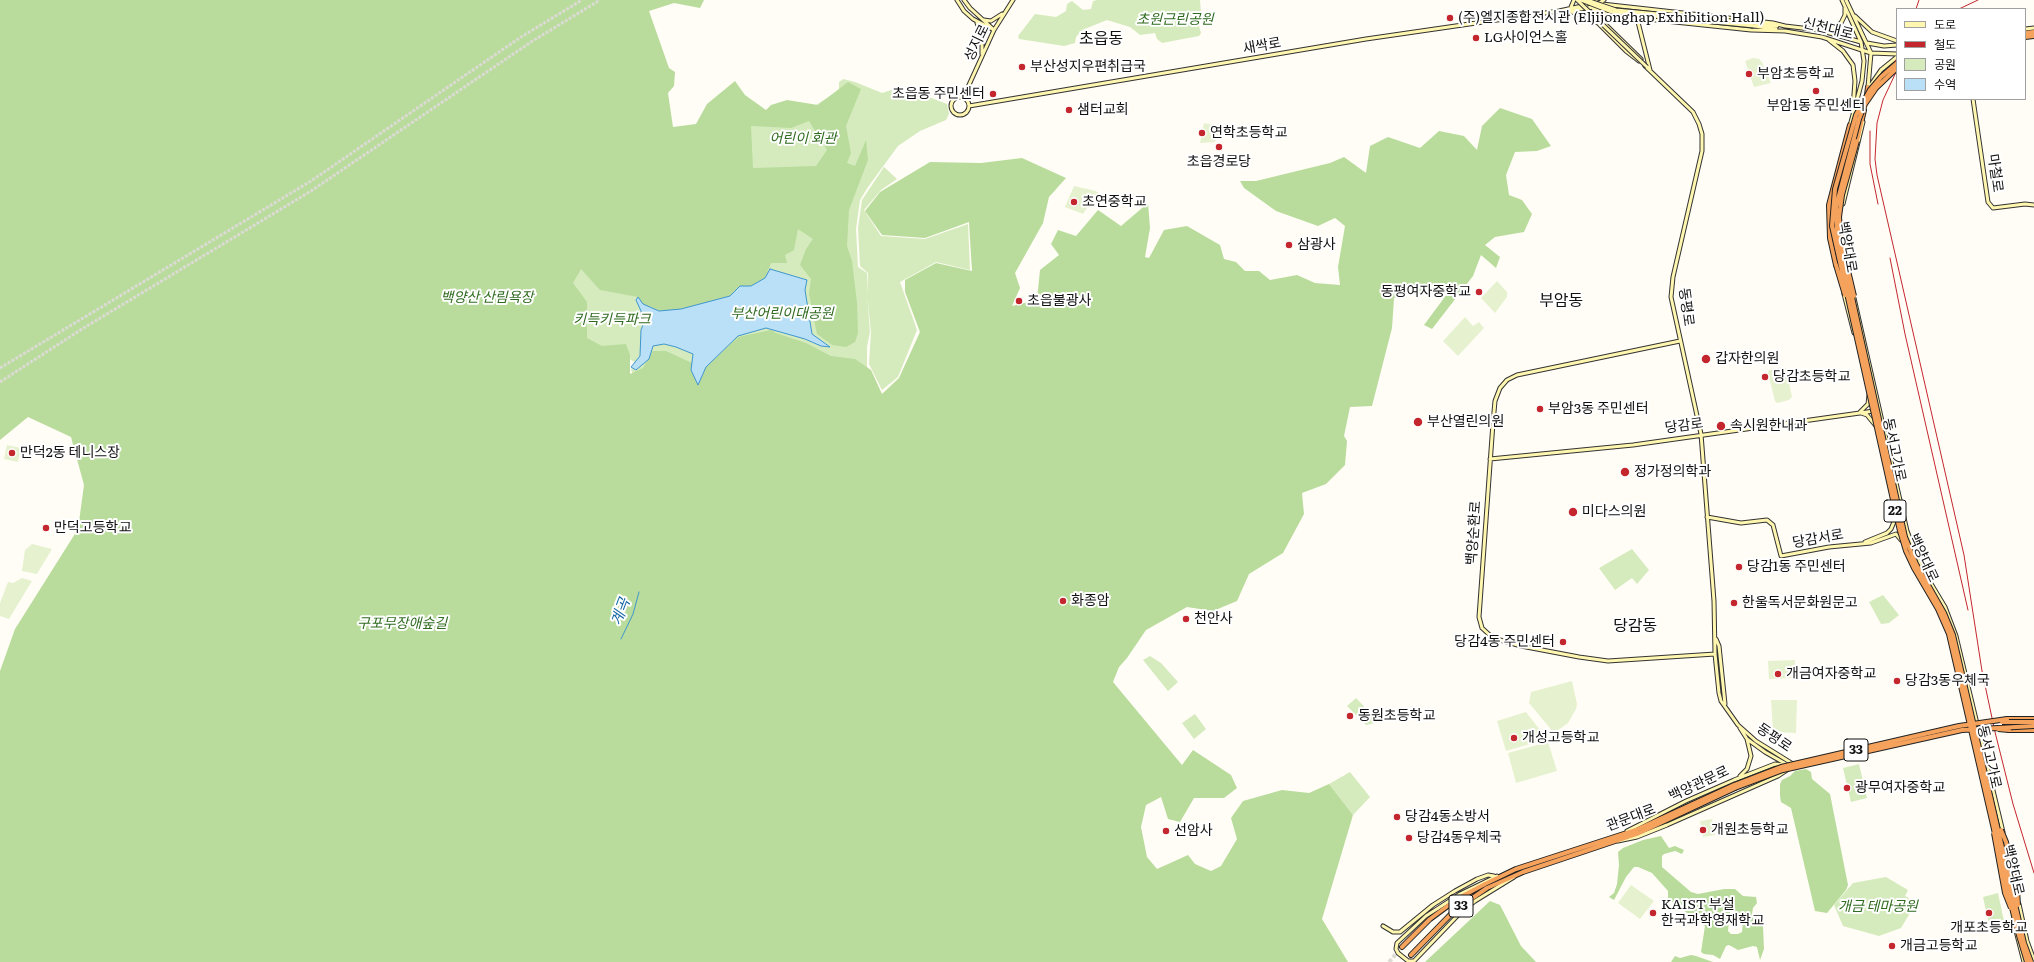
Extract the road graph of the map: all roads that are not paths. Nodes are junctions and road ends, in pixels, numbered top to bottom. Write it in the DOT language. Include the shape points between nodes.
graph roads {
  1 [pos="957,0"];
  2 [pos="964,0"];
  3 [pos="1013,0"];
  4 [pos="1575,0"];
  5 [pos="1581,0"];
  6 [pos="1604,0"];
  7 [pos="1842,0"];
  8 [pos="1846,0"];
  9 [pos="1590,1"];
  10 [pos="1597,2"];
  11 [pos="1845,6"];
  12 [pos="1583,7"];
  13 [pos="1593,7"];
  14 [pos="1007,10"];
  15 [pos="1569,10"];
  16 [pos="1852,13"];
  17 [pos="1637,18"];
  18 [pos="974,20"];
  19 [pos="984,20"];
  20 [pos="1598,23"];
  21 [pos="1753,25"];
  22 [pos="1785,26"];
  23 [pos="994,30"];
  24 [pos="1820,30"];
  25 [pos="1785,31"];
  26 [pos="1822,36"];
  27 [pos="1896,41"];
  28 [pos="1861,42"];
  29 [pos="1866,43"];
  30 [pos="1896,45"];
  31 [pos="1863,51"];
  32 [pos="1871,53"];
  33 [pos="982,55"];
  34 [pos="1896,55"];
  35 [pos="1896,56"];
  36 [pos="1896,64"];
  37 [pos="1649,69"];
  38 [pos="1896,69"];
  39 [pos="1868,87"];
  40 [pos="963,98"];
  41 [pos="1974,100"];
  42 [pos="969,106"];
  43 [pos="1851,117"];
  44 [pos="1850,125"];
  45 [pos="2034,205"];
  46 [pos="1851,289"];
  47 [pos="1844,290"];
  48 [pos="1853,301"];
  49 [pos="1857,336"];
  50 [pos="1680,341"];
  51 [pos="1869,395"];
  52 [pos="1880,410"];
  53 [pos="1873,411"];
  54 [pos="1859,413"];
  55 [pos="1876,426"];
  56 [pos="1701,434"];
  57 [pos="1490,459"];
  58 [pos="1707,517"];
  59 [pos="1896,518"];
  60 [pos="1901,540"];
  61 [pos="1864,543"];
  62 [pos="1716,638"];
  63 [pos="1715,654"];
  64 [pos="1725,704"];
  65 [pos="1974,704"];
  66 [pos="1965,706"];
  67 [pos="2034,719"];
  68 [pos="2034,722"];
  69 [pos="1738,725"];
  70 [pos="1980,725"];
  71 [pos="1969,726"];
  72 [pos="2034,726"];
  73 [pos="2034,730"];
  74 [pos="1981,738"];
  75 [pos="1747,739"];
  76 [pos="1973,740"];
  77 [pos="1794,765"];
  78 [pos="1735,784"];
  79 [pos="1995,820"];
  80 [pos="1617,839"];
  81 [pos="1557,859"];
  82 [pos="1516,869"];
  83 [pos="1523,872"];
  84 [pos="1496,876"];
  85 [pos="2017,920"];
  86 [pos="1383,926"];
  87 [pos="1402,947"];
  88 [pos="1411,955"];
  89 [pos="2034,960"];
  90 [pos="2024,962"];
  91 [pos="2027,962"];
  92 [pos="2031,962"];
  1 -- 18 [label="main road"];
  2 -- 19 [label="main road"];
  3 -- 14 [label="main road, 성지로"];
  4 -- 12 [label="main road, 동평로"];
  4 -- 15 [label="main road"];
  4 -- 37 [label="main road, bridge"];
  5 -- 21 [label="main road, bridge" via="1612,12"];
  6 -- 10 [label="main road, 새싹로"];
  7 -- 11 [label="main road, 백양대로"];
  8 -- 16 [label="main road"];
  9 -- 10 [label="main road"];
  9 -- 12 [label="main road, 새싹로"];
  9 -- 13 [label="main road"];
  9 -- 21 [label="main road, bridge" via="1616,10"];
  10 -- 13 [label="main road, 새싹로"];
  10 -- 22 [label="main road"];
  11 -- 24 [label="main road" via="1845,15 1841,23 1833,28"];
  11 -- 28 [label="main road, 백양대로"];
  12 -- 13 [label="main road, 새싹로"];
  12 -- 15 [label="main road, 새싹로"];
  12 -- 20 [label="main road, 동평로"];
  13 -- 17 [label="main road" via="1612,15"];
  13 -- 37 [label="main road" via="1602,20 1631,47"];
  14 -- 19 [label="main road" via="995,19"];
  14 -- 23 [label="main road, 성지로"];
  15 -- 20 [label="main road"];
  15 -- 42 [label="main road, 새싹로" via="1366,39"];
  16 -- 27 [label="main road" via="1872,32"];
  16 -- 29 [label="main road"];
  17 -- 25 [label="main road"];
  17 -- 37 [label="main road"];
  18 -- 23 [label="main road"];
  18 -- 33 [label="main road" via="981,30"];
  19 -- 23 [label="main road"];
  20 -- 37 [label="main road, 동평로" via="1626,51"];
  21 -- 22 [label="main road, 신천대로"];
  21 -- 25 [label="main road, 신천대로"];
  22 -- 24 [label="main road, 신천대로"];
  23 -- 33 [label="main road, 성지로"];
  24 -- 28 [label="main road, 신천대로"];
  25 -- 26 [label="main road, 신천대로"];
  26 -- 31 [label="main road, 신천대로"];
  26 -- 43 [label="main road" via="1838,45 1853,65 1855,81"];
  28 -- 29 [label="main road, 신천대로"];
  28 -- 31 [label="main road, 백양대로"];
  29 -- 30 [label="main road, 신천대로"];
  29 -- 32 [label="main road"];
  31 -- 32 [label="main road, 신천대로"];
  31 -- 43 [label="main road, 백양대로" via="1862,81"];
  32 -- 34 [label="main road, 신천대로"];
  32 -- 39 [label="main road, 백양대로"];
  33 -- 40 [label="main road, 성지로"];
  35 -- 39 [label="main road"];
  36 -- 49 [label="highway, 동서고가로 / 22, bridge" via="1881,77 1860,106 1832,206 1834,238"];
  37 -- 50 [label="main road, 동평로" via="1693,112 1702,134 1699,166 1672,284 1671,297"];
  38 -- 48 [label="highway, 동서고가로 / 22, bridge" via="1876,88 1862,111 1844,169 1836,207 1837,237"];
  39 -- 46 [label="main road, 백양대로" via="1858,146 1841,215 1845,263"];
  39 -- 48 [label="highway, bridge" via="1839,217 1841,240 1854,293"];
  40 -- 42 [label="main road" via="968,101"];
  40 -- 42 [label="main road" via="956,98 953,101 951,106 954,112 958,115 964,114"];
  41 -- 45 [label="main road, 마철로" via="1988,202 1993,208"];
  43 -- 44 [label="main road, 백양대로"];
  44 -- 47 [label="main road, 백양대로" via="1831,217 1831,237"];
  44 -- 49 [label="highway, bridge" via="1830,205 1830,238"];
  46 -- 47 [label="main road" via="1848,293"];
  46 -- 52 [label="main road, 백양대로"];
  47 -- 51 [label="main road, 백양대로"];
  48 -- 79 [label="highway, 동서고가로 / 22, bridge" via="1905,537 1953,635"];
  49 -- 79 [label="highway, 동서고가로 / 22, bridge" via="1903,542 1949,634"];
  50 -- 56 [label="main road, 동평로"];
  50 -- 57 [label="main road, 백양순환로" via="1511,378 1502,385 1497,396"];
  51 -- 53 [label="main road, 백양대로"];
  51 -- 54 [label="main road" via="1868,404"];
  52 -- 53 [label="main road, 당감로"];
  52 -- 65 [label="main road, 백양대로" via="1910,540 1953,626"];
  53 -- 54 [label="main road, 당감로"];
  53 -- 55 [label="main road, 백양대로"];
  54 -- 55 [label="main road" via="1867,415"];
  54 -- 56 [label="main road, 당감로"];
  55 -- 59 [label="main road, 백양대로"];
  56 -- 57 [label="main road, 당감로" via="1633,445"];
  56 -- 58 [label="main road, 동평로"];
  57 -- 63 [label="main road, 백양순환로" via="1479,617 1482,628 1488,634 1521,646 1608,661"];
  58 -- 61 [label="main road, 당감서로" via="1741,524 1767,520 1773,525 1781,556"];
  58 -- 62 [label="main road, 동평로"];
  59 -- 60 [label="main road, 백양대로"];
  59 -- 61 [label="main road" via="1887,533"];
  60 -- 61 [label="main road" via="1896,534 1880,541"];
  60 -- 66 [label="main road, 백양대로" via="1910,564 1945,630"];
  62 -- 63 [label="main road, 동평로"];
  62 -- 64 [label="main road, 동평로"];
  63 -- 64 [label="main road, 동평로" via="1719,693"];
  64 -- 69 [label="main road, 동평로"];
  65 -- 66 [label="main road" via="1973,708 1969,709"];
  65 -- 70 [label="main road, 백양대로"];
  66 -- 71 [label="main road, 백양대로"];
  67 -- 70 [label="highway, bridge" via="2006,719"];
  68 -- 70 [label="highway, 33, bridge"];
  69 -- 75 [label="main road"];
  69 -- 77 [label="main road, 동평로" via="1756,741"];
  70 -- 71 [label="main road, 백양관문로"];
  70 -- 72 [label="highway, 33, bridge"];
  70 -- 73 [label="highway, bridge"];
  70 -- 74 [label="main road, 백양대로"];
  70 -- 78 [label="highway, 33, bridge" via="1783,770"];
  71 -- 76 [label="main road, 백양대로"];
  71 -- 77 [label="main road, 백양관문로"];
  74 -- 76 [label="main road" via="1974,734"];
  74 -- 89 [label="main road, 백양대로"];
  75 -- 77 [label="main road, 동평로" via="1777,759"];
  75 -- 78 [label="main road" via="1750,760 1743,775"];
  76 -- 90 [label="main road, 백양대로"];
  77 -- 78 [label="main road, 백양관문로" via="1774,764"];
  77 -- 80 [label="main road, 백양관문로" via="1778,776 1668,825 1637,837"];
  78 -- 80 [label="highway, 관문대로 / 33" via="1659,824"];
  78 -- 80 [label="main road, 백양관문로" via="1686,801"];
  79 -- 85 [label="highway, 동서고가로 / 22, bridge"];
  79 -- 85 [label="highway, bridge" via="1994,844 2005,892"];
  80 -- 81 [label="highway, 관문대로 / 33"];
  81 -- 82 [label="highway, 33"];
  81 -- 83 [label="highway, 33"];
  82 -- 84 [label="main road"];
  82 -- 87 [label="highway, 33" via="1457,899 1430,919"];
  83 -- 84 [label="main road" via="1461,912 1414,961 1408,961 1398,953 1398,942 1412,928 1460,894"];
  83 -- 88 [label="highway, 33" via="1487,888 1455,910"];
  84 -- 86 [label="main road" via="1477,879 1455,891 1400,932 1393,932"];
  85 -- 91 [label="highway, 동서고가로 / 22, bridge"];
  85 -- 92 [label="highway, 동서고가로 / 22, bridge"];
}
